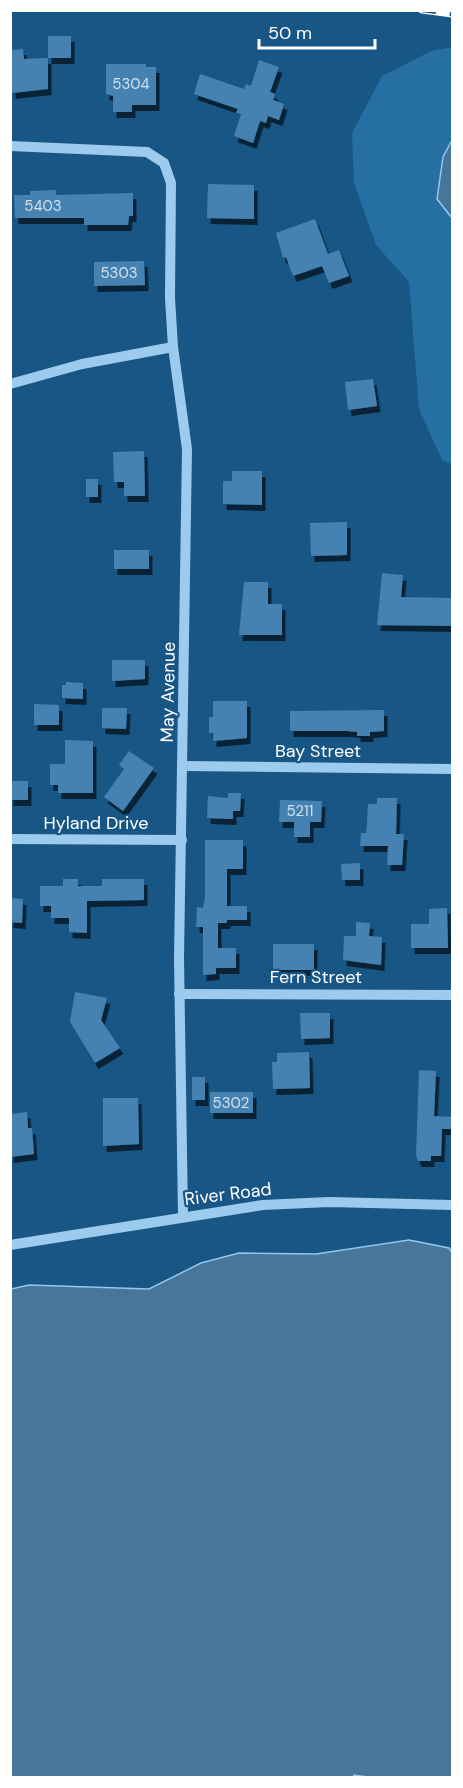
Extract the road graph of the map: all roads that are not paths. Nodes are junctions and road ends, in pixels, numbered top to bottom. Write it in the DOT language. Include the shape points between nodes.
graph roads {
  1 [pos="10,146"];
  2 [pos="173,347"];
  3 [pos="10,384"];
  4 [pos="183,766"];
  5 [pos="453,769"];
  6 [pos="10,839"];
  7 [pos="182,840"];
  8 [pos="180,994"];
  9 [pos="453,995"];
  10 [pos="453,1205"];
  11 [pos="183,1216"];
  12 [pos="10,1245"];
  1 -- 2 [label="street, May Avenue" via="136,150 156,156 168,171 171,183"];
  2 -- 3 [label="street" via="82,363"];
  2 -- 4 [label="street, May Avenue" via="187,449"];
  4 -- 5 [label="street, Bay Street"];
  4 -- 7 [label="street, May Avenue"];
  6 -- 7 [label="street, Hyland Drive"];
  7 -- 8 [label="street, May Avenue"];
  8 -- 9 [label="street, Fern Street"];
  8 -- 11 [label="street, May Avenue"];
  10 -- 11 [label="street, River Road" via="328,1202 263,1205"];
  11 -- 12 [label="street, River Road"];
}
